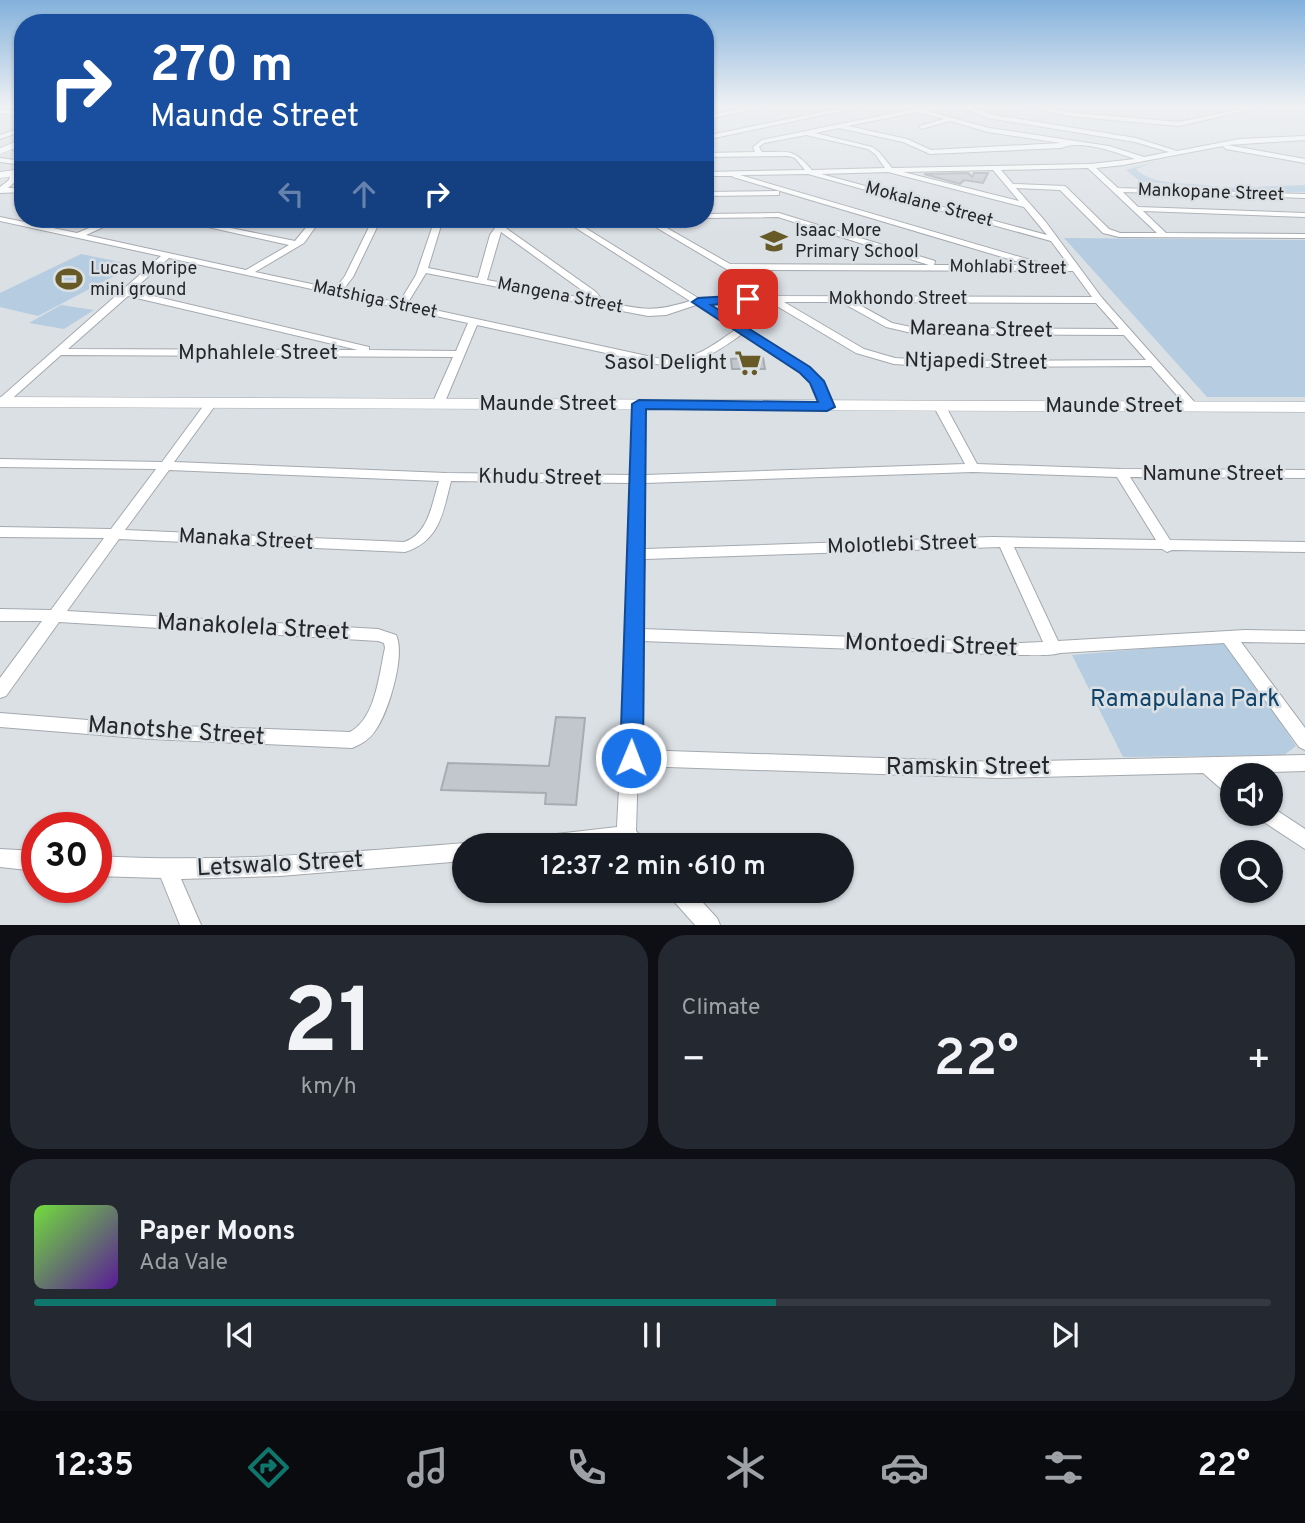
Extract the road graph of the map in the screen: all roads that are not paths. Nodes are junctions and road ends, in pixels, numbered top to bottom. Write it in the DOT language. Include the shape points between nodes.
graph roads {
  1 [pos="757,149"];
  2 [pos="872,149"];
  3 [pos="924,149"];
  4 [pos="1001,149"];
  5 [pos="1113,149"];
  6 [pos="1165,149"];
  7 [pos="1197,149"];
  8 [pos="1238,149"];
  9 [pos="1179,153"];
  10 [pos="759,154"];
  11 [pos="714,155"];
  12 [pos="1144,159"];
  13 [pos="1303,162"];
  14 [pos="1090,166"];
  15 [pos="996,169"];
  16 [pos="806,171"];
  17 [pos="891,171"];
  18 [pos="9,172"];
  19 [pos="725,173"];
  20 [pos="714,174"];
  21 [pos="1011,186"];
  22 [pos="1,190"];
  23 [pos="1117,190"];
  24 [pos="787,192"];
  25 [pos="714,194"];
  26 [pos="1305,195"];
  27 [pos="1027,205"];
  28 [pos="1138,209"];
  29 [pos="1305,215"];
  30 [pos="714,216"];
  31 [pos="44,228"];
  32 [pos="96,228"];
  33 [pos="220,228"];
  34 [pos="310,228"];
  35 [pos="373,228"];
  36 [pos="436,228"];
  37 [pos="499,228"];
  38 [pos="501,228"];
  39 [pos="580,228"];
  40 [pos="662,228"];
  41 [pos="79,235"];
  42 [pos="1166,236"];
  43 [pos="1305,236"];
  44 [pos="1052,239"];
  45 [pos="297,244"];
  46 [pos="168,255"];
  47 [pos="730,267"];
  48 [pos="946,267"];
  49 [pos="1044,268"];
  50 [pos="1076,268"];
  51 [pos="422,270"];
  52 [pos="248,272"];
  53 [pos="482,280"];
  54 [pos="124,292"];
  55 [pos="337,292"];
  56 [pos="768,299"];
  57 [pos="842,299"];
  58 [pos="1099,300"];
  59 [pos="698,302"];
  60 [pos="601,304"];
  61 [pos="402,305"];
  62 [pos="473,322"];
  63 [pos="742,330"];
  64 [pos="1128,332"];
  65 [pos="58,352"];
  66 [pos="379,354"];
  67 [pos="458,354"];
  68 [pos="1155,363"];
  69 [pos="1,402"];
  70 [pos="211,403"];
  71 [pos="439,404"];
  72 [pos="639,404"];
  73 [pos="940,405"];
  74 [pos="827,407"];
  75 [pos="1193,407"];
  76 [pos="1305,407"];
  77 [pos="0,463"];
  78 [pos="166,466"];
  79 [pos="973,468"];
  80 [pos="1121,473"];
  81 [pos="1305,474"];
  82 [pos="446,477"];
  83 [pos="637,479"];
  84 [pos="0,532"];
  85 [pos="114,534"];
  86 [pos="1005,542"];
  87 [pos="1167,547"];
  88 [pos="1305,547"];
  89 [pos="638,554"];
  90 [pos="0,615"];
  91 [pos="54,616"];
  92 [pos="634,635"];
  93 [pos="1228,637"];
  94 [pos="1305,637"];
  95 [pos="1054,649"];
  96 [pos="0,691"];
  97 [pos="0,720"];
  98 [pos="352,740"];
  99 [pos="1305,742"];
  100 [pos="631,758"];
  101 [pos="1305,763"];
  102 [pos="1208,766"];
  103 [pos="1220,776"];
  104 [pos="1283,825"];
  105 [pos="631,833"];
  106 [pos="1305,840"];
  107 [pos="452,853"];
  108 [pos="0,859"];
  109 [pos="21,860"];
  110 [pos="112,867"];
  111 [pos="168,871"];
  112 [pos="689,903"];
  113 [pos="191,925"];
  114 [pos="710,925"];
  1 -- 10 [label="street"];
  2 -- 17 [label="street"];
  3 -- 4 [label="street"];
  5 -- 12 [label="street"];
  6 -- 9 [label="street"];
  7 -- 9 [label="street"];
  8 -- 13 [label="street"];
  9 -- 12 [label="street"];
  10 -- 11 [label="street"];
  10 -- 16 [label="street" via="794,155"];
  12 -- 14 [label="street"];
  14 -- 15 [label="street"];
  14 -- 23 [label="street"];
  15 -- 17 [label="street"];
  15 -- 21 [label="street"];
  16 -- 17 [label="street"];
  16 -- 19 [label="street"];
  16 -- 44 [label="street, Mokalane Street"];
  17 -- 27 [label="street"];
  18 -- 22 [label="street" via="12,181"];
  19 -- 20 [label="street"];
  19 -- 24 [label="street"];
  21 -- 27 [label="street"];
  21 -- 42 [label="street" via="1062,188 1114,234"];
  23 -- 26 [label="street, Mankopane Street"];
  23 -- 28 [label="street"];
  24 -- 25 [label="street"];
  24 -- 49 [label="street"];
  27 -- 44 [label="street"];
  28 -- 29 [label="street"];
  28 -- 42 [label="street"];
  30 -- 48 [label="street" via="779,215"];
  31 -- 41 [label="street, Matshiga Street"];
  32 -- 41 [label="street"];
  33 -- 45 [label="street"];
  34 -- 45 [label="street"];
  35 -- 55 [label="street"];
  36 -- 51 [label="street"];
  37 -- 53 [label="street"];
  38 -- 60 [label="street"];
  39 -- 59 [label="street"];
  40 -- 47 [label="street"];
  41 -- 46 [label="street, Matshiga Street"];
  42 -- 43 [label="street"];
  44 -- 50 [label="street"];
  45 -- 52 [label="street"];
  46 -- 52 [label="street, Matshiga Street"];
  46 -- 54 [label="street"];
  47 -- 48 [label="street, Mohlabi Street"];
  47 -- 56 [label="street"];
  48 -- 49 [label="street, Mohlabi Street"];
  49 -- 50 [label="street, Mohlabi Street"];
  50 -- 58 [label="street"];
  51 -- 53 [label="street, Mangena Street"];
  51 -- 61 [label="street"];
  52 -- 55 [label="street, Matshiga Street"];
  53 -- 60 [label="street, Mangena Street"];
  54 -- 65 [label="street"];
  54 -- 66 [label="street"];
  55 -- 61 [label="street, Matshiga Street"];
  56 -- 57 [label="street, Mokhondo Street"];
  56 -- 59 [label="street, Mokhondo Street"];
  56 -- 68 [label="street, Ntjapedi Street" via="860,351 894,361"];
  57 -- 58 [label="street, Mokhondo Street"];
  57 -- 64 [label="street, Mareana Street" via="905,330"];
  58 -- 64 [label="street"];
  59 -- 60 [label="street, Mangena Street" via="655,314"];
  59 -- 63 [label="street"];
  61 -- 62 [label="street, Matshiga Street"];
  62 -- 63 [label="street, Matshiga Street" via="677,363 697,360"];
  62 -- 67 [label="street"];
  63 -- 74 [label="street" via="812,376"];
  64 -- 68 [label="street"];
  65 -- 66 [label="street, Mphahlele Street"];
  65 -- 69 [label="street"];
  66 -- 67 [label="street, Mphahlele Street"];
  67 -- 71 [label="street"];
  68 -- 75 [label="street"];
  69 -- 70 [label="street, Maunde Street"];
  70 -- 71 [label="street, Maunde Street"];
  70 -- 78 [label="street"];
  71 -- 72 [label="street, Maunde Street"];
  72 -- 74 [label="street, Maunde Street"];
  72 -- 83 [label="street"];
  73 -- 74 [label="street, Maunde Street"];
  73 -- 75 [label="street, Maunde Street"];
  73 -- 79 [label="street"];
  75 -- 76 [label="street, Maunde Street"];
  77 -- 78 [label="street, Khudu Street"];
  78 -- 82 [label="street, Khudu Street"];
  78 -- 85 [label="street"];
  79 -- 80 [label="street, Khudu Street"];
  79 -- 83 [label="street, Khudu Street"];
  80 -- 81 [label="street, Namune Street"];
  80 -- 87 [label="street"];
  82 -- 83 [label="street, Khudu Street"];
  82 -- 85 [label="street, Manaka Street" via="427,535 418,544 405,547"];
  83 -- 89 [label="street"];
  84 -- 85 [label="street, Manaka Street"];
  85 -- 91 [label="street"];
  86 -- 87 [label="street, Molotlebi Street"];
  86 -- 89 [label="street, Molotlebi Street"];
  86 -- 95 [label="street"];
  87 -- 88 [label="street, Molotlebi Street"];
  89 -- 92 [label="street"];
  90 -- 91 [label="street, Manakolela Street"];
  91 -- 96 [label="street"];
  91 -- 98 [label="street, Manakolela Street" via="391,639 393,648 375,715 365,733"];
  92 -- 95 [label="street, Montoedi Street"];
  92 -- 100 [label="street"];
  93 -- 94 [label="street, Montoedi Street"];
  93 -- 95 [label="street, Montoedi Street"];
  93 -- 99 [label="street"];
  97 -- 98 [label="street, Manotshe Street"];
  100 -- 102 [label="street, Ramskin Street" via="999,770"];
  100 -- 105 [label="street"];
  101 -- 102 [label="street, Ramskin Street"];
  102 -- 103 [label="street"];
  104 -- 106 [label="street"];
  107 -- 111 [label="street, Letswalo Street"];
  108 -- 109 [label="street"];
  110 -- 111 [label="street, Letswalo Street"];
  111 -- 113 [label="street"];
  112 -- 114 [label="street"];
}
